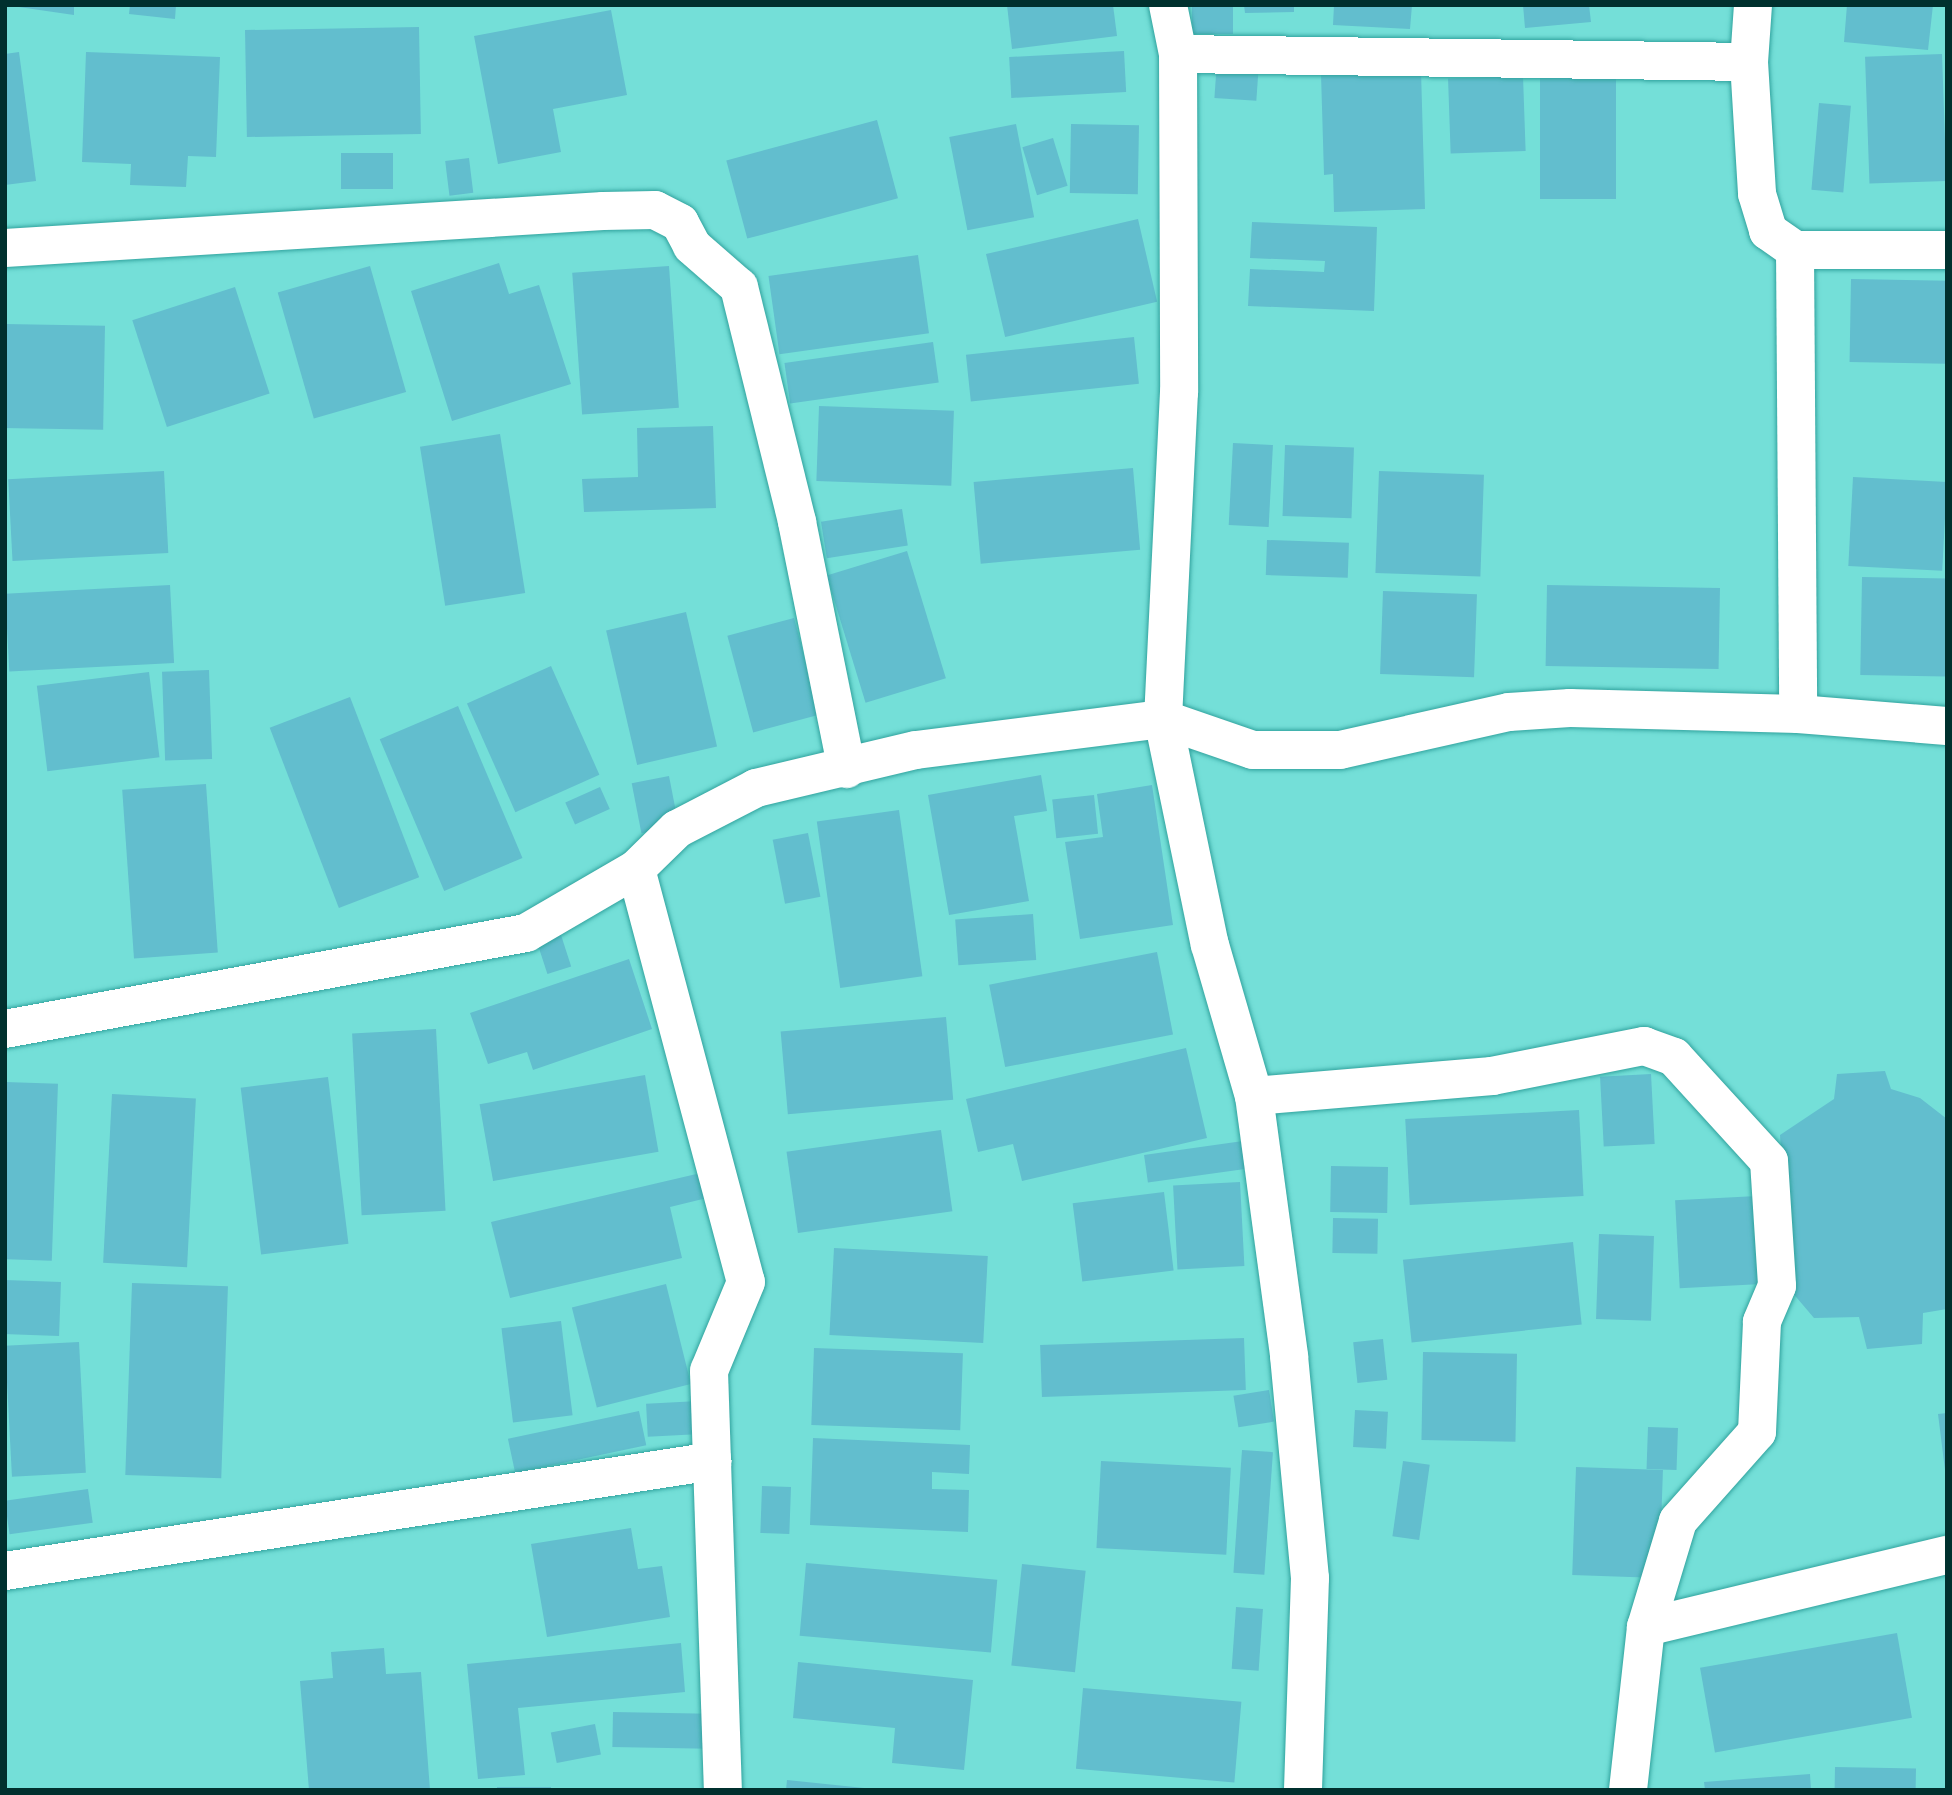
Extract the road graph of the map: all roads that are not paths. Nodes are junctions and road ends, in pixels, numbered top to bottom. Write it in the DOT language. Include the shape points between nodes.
graph roads {
  1 [pos="1167,5"];
  2 [pos="1753,5"];
  3 [pos="1178,54"];
  4 [pos="1749,62"];
  5 [pos="5,248"];
  6 [pos="1795,250"];
  7 [pos="1947,250"];
  8 [pos="1798,714"];
  9 [pos="1163,719"];
  10 [pos="1947,726"];
  11 [pos="847,769"];
  12 [pos="636,869"];
  13 [pos="5,1029"];
  14 [pos="1254,1096"];
  15 [pos="713,1461"];
  16 [pos="1947,1555"];
  17 [pos="5,1571"];
  18 [pos="1646,1627"];
  19 [pos="723,1790"];
  20 [pos="1303,1790"];
  21 [pos="1628,1790"];
  1 -- 3 [label="street"];
  2 -- 4 [label="street"];
  3 -- 4 [label="street"];
  3 -- 9 [label="street" via="1179,392"];
  4 -- 6 [label="street" via="1757,194 1768,231"];
  5 -- 11 [label="street" via="603,211 655,210 680,223 692,246 739,287 797,522"];
  6 -- 7 [label="street"];
  6 -- 8 [label="street"];
  8 -- 9 [label="street" via="1509,712 1340,750 1265,750"];
  8 -- 10 [label="street"];
  9 -- 11 [label="street" via="916,750"];
  9 -- 14 [label="street" via="1210,945"];
  11 -- 12 [label="street" via="755,788 677,829"];
  12 -- 13 [label="street" via="526,933"];
  12 -- 15 [label="street" via="746,1282 709,1371"];
  14 -- 18 [label="street" via="1492,1076 1644,1046 1674,1057 1769,1161 1777,1286 1762,1322 1757,1432 1678,1521"];
  14 -- 20 [label="street" via="1310,1578"];
  15 -- 17 [label="street"];
  15 -- 19 [label="street"];
  16 -- 18 [label="street"];
  18 -- 21 [label="street"];
}
